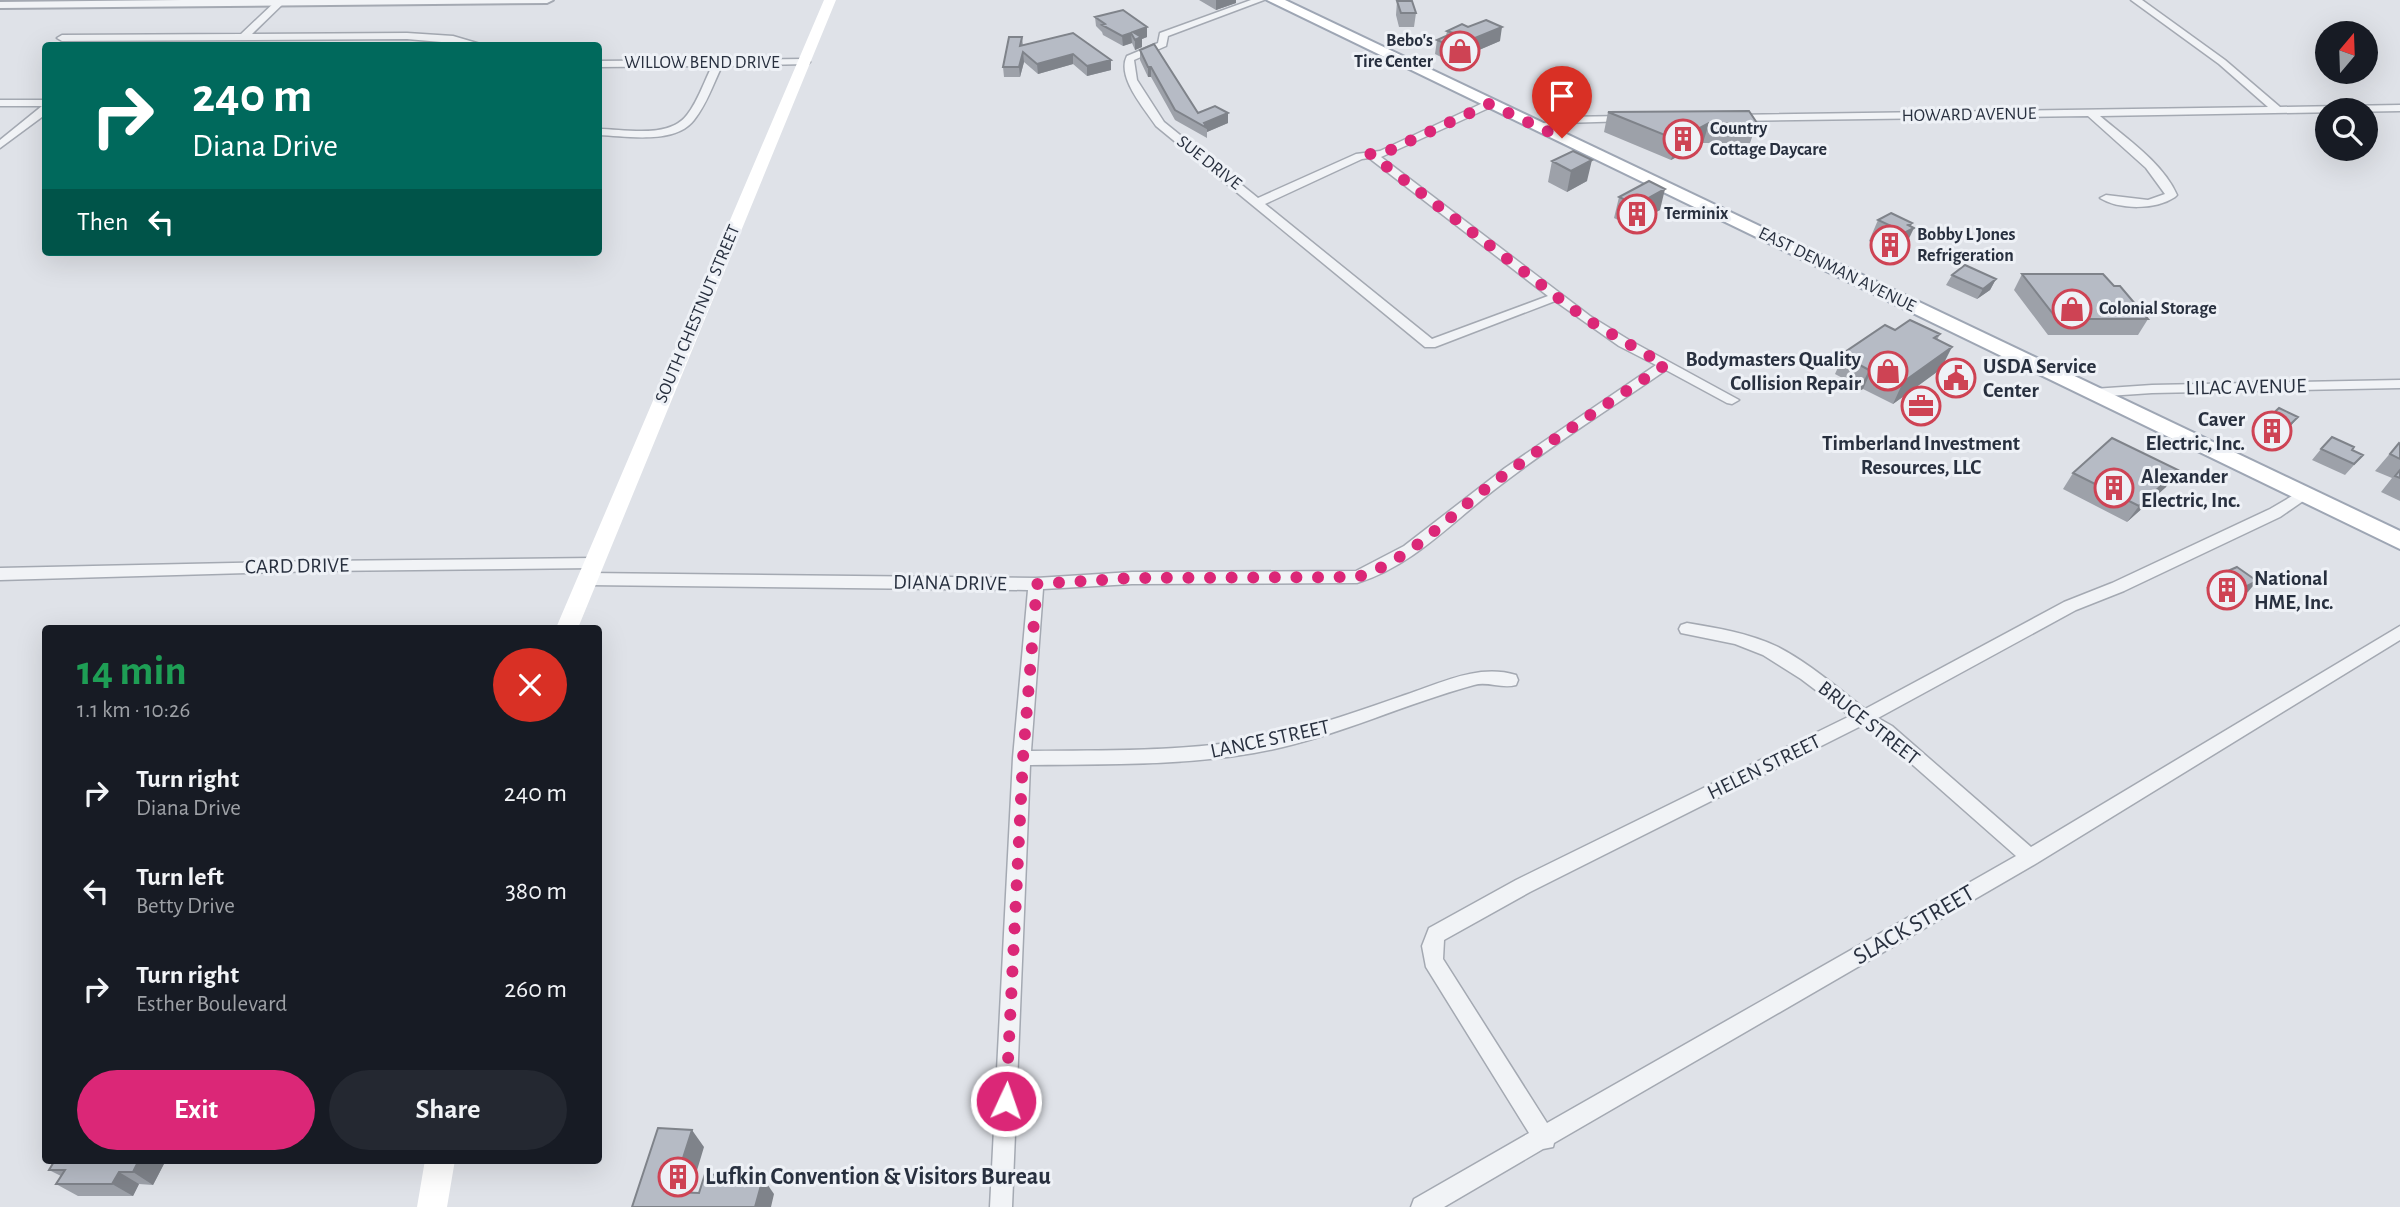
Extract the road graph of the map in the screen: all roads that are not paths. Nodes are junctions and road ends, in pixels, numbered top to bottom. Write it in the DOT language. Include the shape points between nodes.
graph roads {
  1 [pos="547,0"];
  2 [pos="830,0"];
  3 [pos="1259,0"];
  4 [pos="1274,0"];
  5 [pos="2136,0"];
  6 [pos="281,1"];
  7 [pos="0,5"];
  8 [pos="243,37"];
  9 [pos="62,38"];
  10 [pos="130,38"];
  11 [pos="126,42"];
  12 [pos="455,42"];
  13 [pos="805,62"];
  14 [pos="718,63"];
  15 [pos="602,64"];
  16 [pos="1483,102"];
  17 [pos="0,103"];
  18 [pos="42,103"];
  19 [pos="2400,108"];
  20 [pos="42,111"];
  21 [pos="2279,111"];
  22 [pos="2092,114"];
  23 [pos="1721,118"];
  24 [pos="1644,119"];
  25 [pos="1538,127"];
  26 [pos="602,132"];
  27 [pos="0,145"];
  28 [pos="1370,154"];
  29 [pos="2106,198"];
  30 [pos="1259,202"];
  31 [pos="1555,297"];
  32 [pos="1665,365"];
  33 [pos="2400,384"];
  34 [pos="2092,393"];
  35 [pos="1732,400"];
  36 [pos="2304,494"];
  37 [pos="2400,541"];
  38 [pos="594,563"];
  39 [pos="0,574"];
  40 [pos="587,579"];
  41 [pos="1037,584"];
  42 [pos="568,625"];
  43 [pos="1687,629"];
  44 [pos="2400,632"];
  45 [pos="1510,680"];
  46 [pos="1863,718"];
  47 [pos="1023,758"];
  48 [pos="2030,857"];
  49 [pos="1545,1139"];
  50 [pos="439,1164"];
  51 [pos="432,1207"];
  52 [pos="1001,1207"];
  53 [pos="1422,1207"];
  1 -- 6 [label="street"];
  2 -- 13 [label="main road, SOUTH CHESTNUT STREET"];
  3 -- 30 [label="street, SUE DRIVE" via="1163,35 1163,44 1128,63 1132,80 1160,124"];
  4 -- 16 [label="main road, EAST DENMAN AVENUE"];
  5 -- 21 [label="street" via="2222,62"];
  6 -- 7 [label="street"];
  6 -- 8 [label="street"];
  8 -- 10 [label="street"];
  8 -- 12 [label="street" via="421,37"];
  9 -- 10 [label="street"];
  10 -- 11 [label="street"];
  13 -- 14 [label="street, WILLOW BEND DRIVE"];
  13 -- 38 [label="main road, SOUTH CHESTNUT STREET"];
  14 -- 15 [label="street, WILLOW BEND DRIVE"];
  14 -- 26 [label="street" via="690,118 680,127 663,132"];
  16 -- 25 [label="main road, EAST DENMAN AVENUE"];
  16 -- 28 [label="street" via="1382,154"];
  17 -- 18 [label="street"];
  19 -- 21 [label="street, HOWARD AVENUE"];
  20 -- 27 [label="street"];
  21 -- 22 [label="street, HOWARD AVENUE"];
  22 -- 23 [label="street, HOWARD AVENUE"];
  22 -- 29 [label="street" via="2171,188 2171,195 2158,201"];
  24 -- 25 [label="street" via="1563,120"];
  25 -- 34 [label="main road, EAST DENMAN AVENUE"];
  28 -- 30 [label="street"];
  28 -- 31 [label="street"];
  30 -- 31 [label="street, SUE DRIVE" via="1430,344"];
  31 -- 32 [label="street"];
  32 -- 35 [label="street"];
  32 -- 41 [label="street, DIANA DRIVE" via="1375,572 1357,577 1132,578"];
  33 -- 34 [label="street, LILAC AVENUE"];
  34 -- 36 [label="main road, EAST DENMAN AVENUE"];
  36 -- 37 [label="main road, EAST DENMAN AVENUE"];
  36 -- 46 [label="street, HELEN STREET" via="2275,513 2070,606"];
  38 -- 39 [label="street, CARD DRIVE"];
  38 -- 40 [label="main road, SOUTH CHESTNUT STREET"];
  40 -- 41 [label="street, DIANA DRIVE"];
  40 -- 42 [label="main road, SOUTH CHESTNUT STREET"];
  41 -- 47 [label="street"];
  43 -- 46 [label="street, BRUCE STREET" via="1747,640 1780,655"];
  44 -- 48 [label="street, SLACK STREET"];
  45 -- 47 [label="street, LANCE STREET" via="1477,677 1328,728 1255,746 1157,757"];
  46 -- 48 [label="street, BRUCE STREET" via="1886,731"];
  46 -- 49 [label="street, HELEN STREET" via="1522,886 1436,934 1433,961"];
  47 -- 52 [label="street"];
  48 -- 49 [label="street, SLACK STREET"];
  49 -- 53 [label="street, SLACK STREET"];
  50 -- 51 [label="main road"];
}
